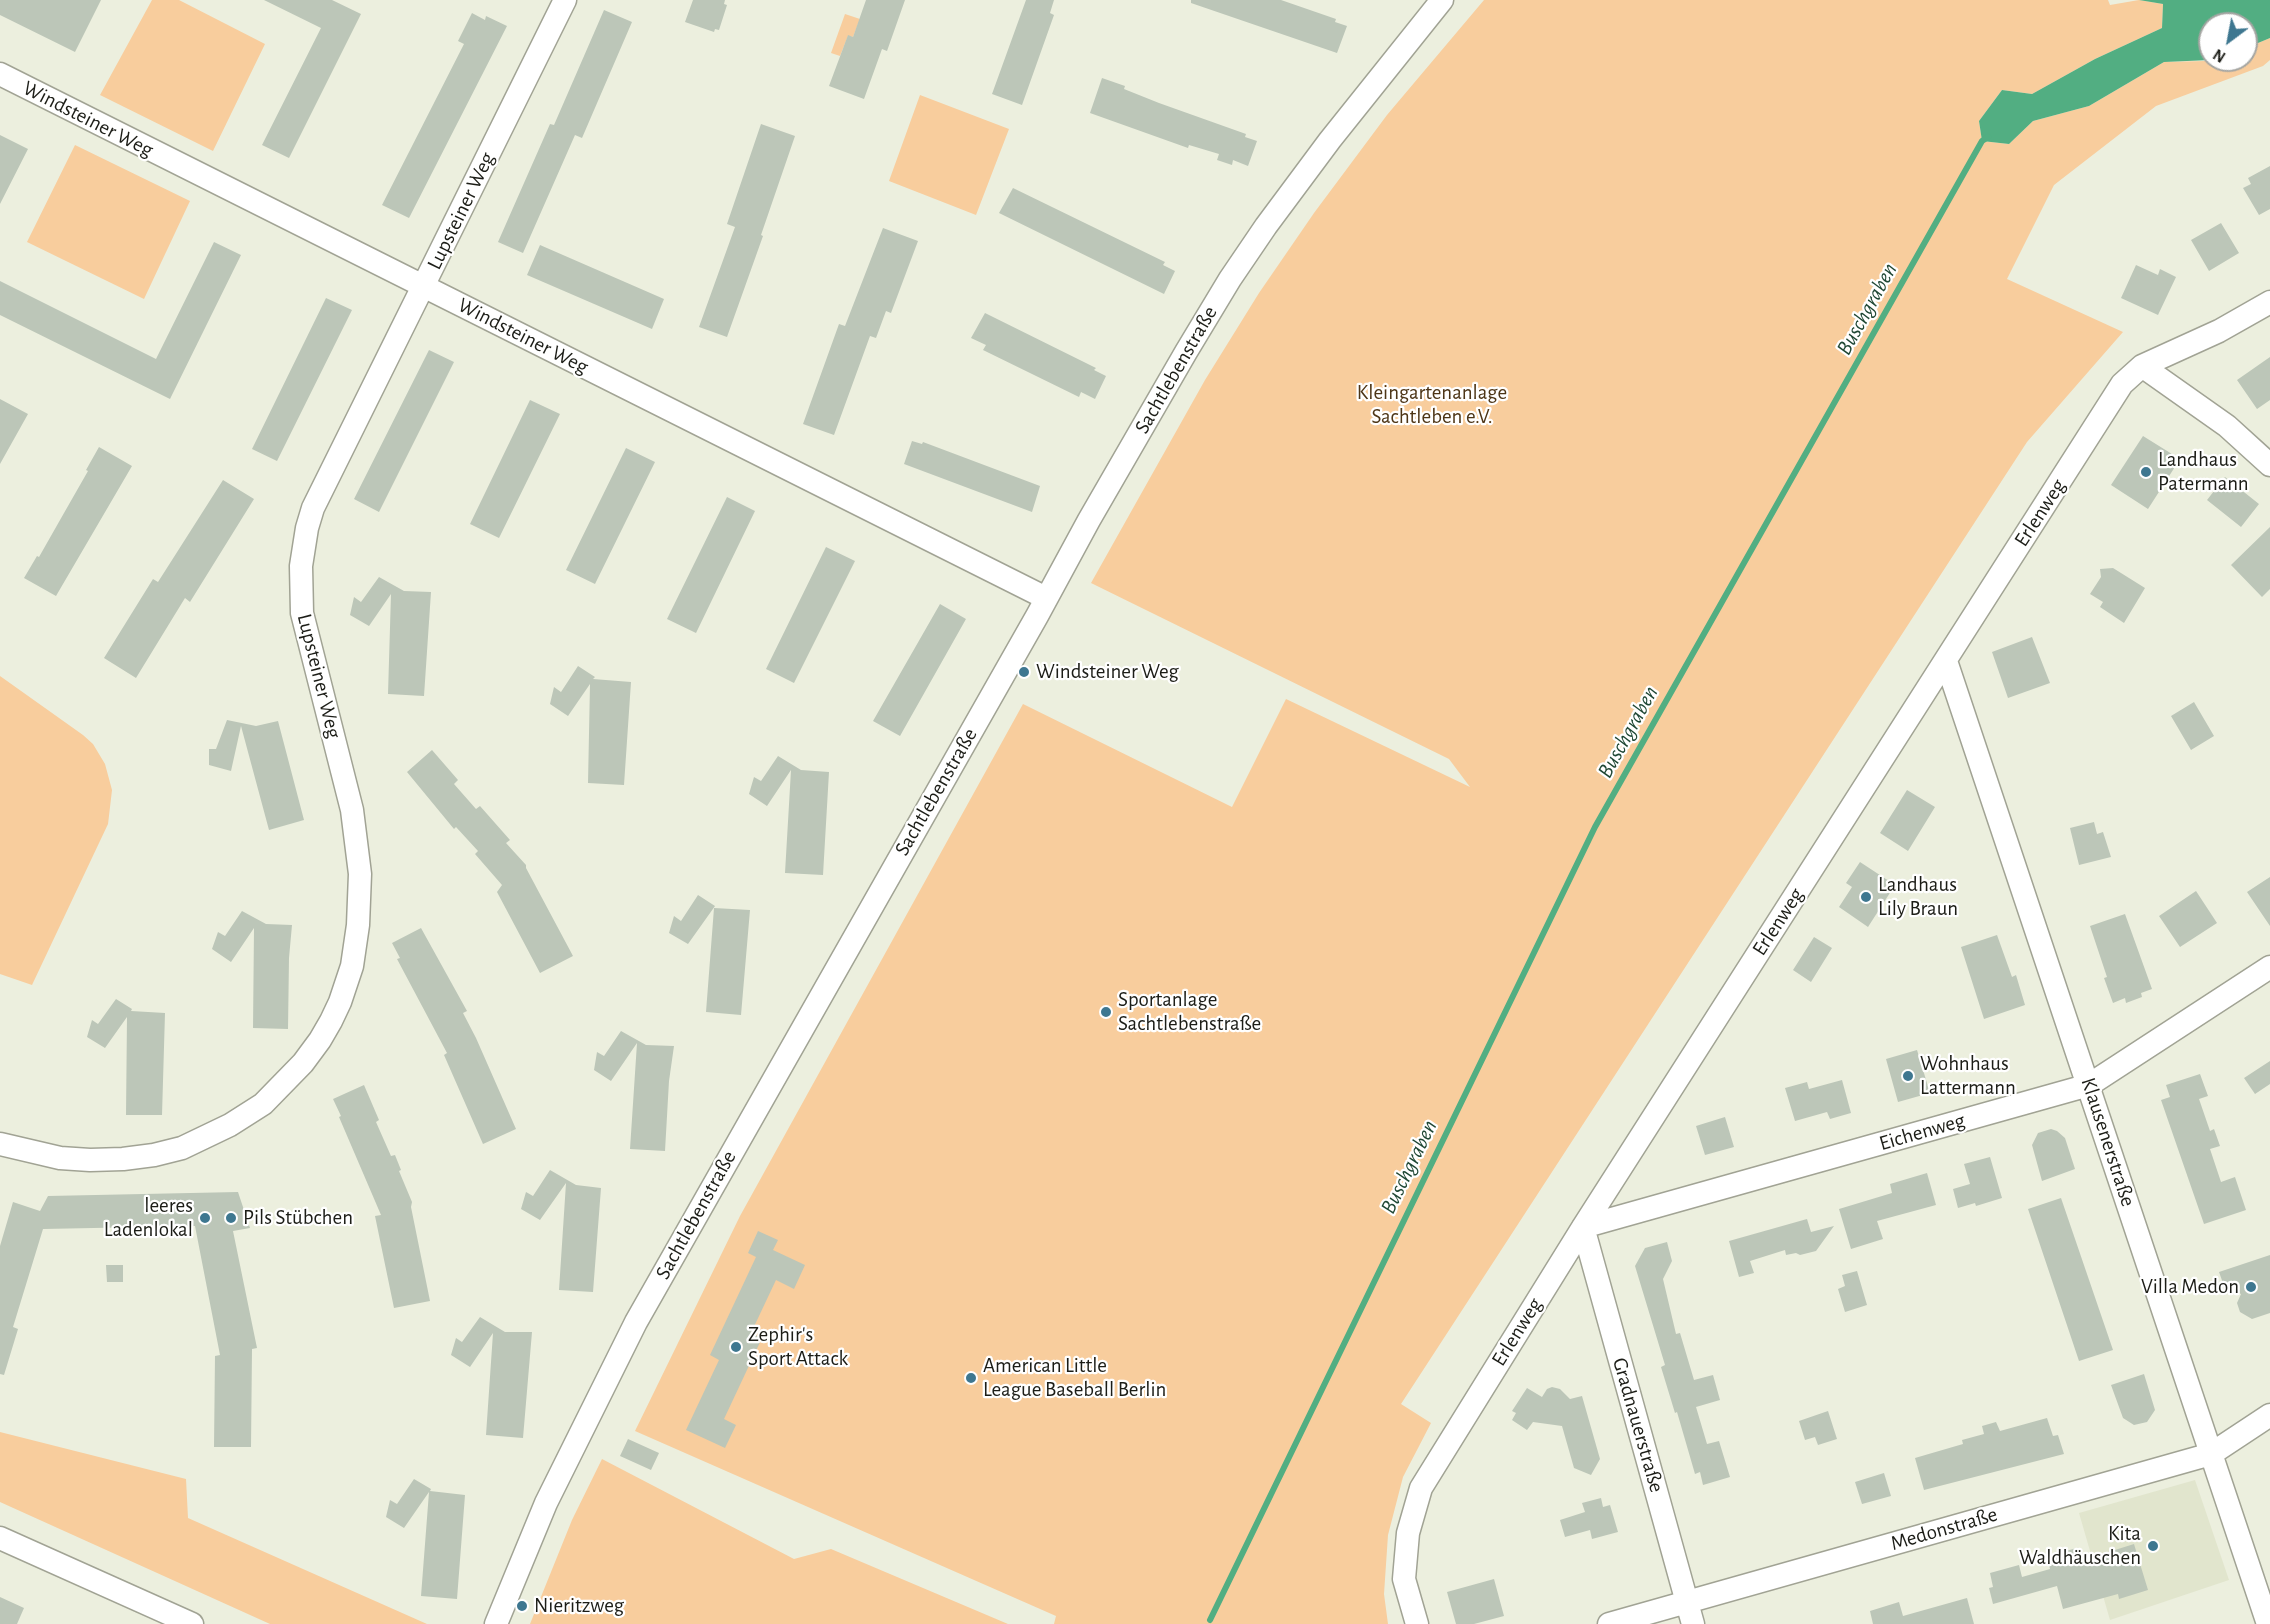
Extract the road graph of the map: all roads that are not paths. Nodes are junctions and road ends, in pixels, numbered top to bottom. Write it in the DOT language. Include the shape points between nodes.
graph roads {
  1 [pos="565,0"];
  2 [pos="1442,0"];
  3 [pos="0,74"];
  4 [pos="423,286"];
  5 [pos="2270,302"];
  6 [pos="2142,366"];
  7 [pos="2270,465"];
  8 [pos="1046,598"];
  9 [pos="1946,661"];
  10 [pos="2270,967"];
  11 [pos="2089,1085"];
  12 [pos="0,1144"];
  13 [pos="1583,1227"];
  14 [pos="2270,1414"];
  15 [pos="2211,1454"];
  16 [pos="0,1538"];
  17 [pos="1687,1601"];
  18 [pos="192,1624"];
  19 [pos="496,1624"];
  20 [pos="1417,1624"];
  21 [pos="1609,1624"];
  22 [pos="1693,1624"];
  23 [pos="2268,1624"];
  1 -- 4 [label="street, Lupsteiner Weg"];
  2 -- 8 [label="street, Sachtlebenstraße" via="1323,150 1230,279"];
  3 -- 4 [label="street, Windsteiner Weg"];
  4 -- 8 [label="street, Windsteiner Weg"];
  4 -- 12 [label="street, Lupsteiner Weg" via="313,508 303,547 302,613 352,810 360,874 355,948 336,1011 307,1058 274,1094 241,1118 182,1148 123,1160 90,1160 60,1158"];
  5 -- 6 [label="street, Erlenweg" via="2219,331"];
  6 -- 7 [label="street" via="2226,426"];
  6 -- 9 [label="street, Erlenweg" via="2122,384"];
  8 -- 19 [label="street, Sachtlebenstraße" via="636,1322 546,1503"];
  9 -- 11 [label="street, Klausenerstraße"];
  9 -- 13 [label="street, Erlenweg"];
  10 -- 11 [label="street, Eichenweg"];
  11 -- 13 [label="street, Eichenweg"];
  11 -- 15 [label="street, Klausenerstraße"];
  13 -- 17 [label="street, Gradnauerstraße"];
  13 -- 20 [label="street, Erlenweg" via="1421,1488 1408,1533 1404,1579"];
  14 -- 15 [label="street, Medonstraße"];
  15 -- 17 [label="street, Medonstraße"];
  15 -- 23 [label="street, Klausenerstraße"];
  16 -- 18 [label="street"];
  17 -- 21 [label="street, Medonstraße"];
  17 -- 22 [label="street, Gradnauerstraße"];
}
